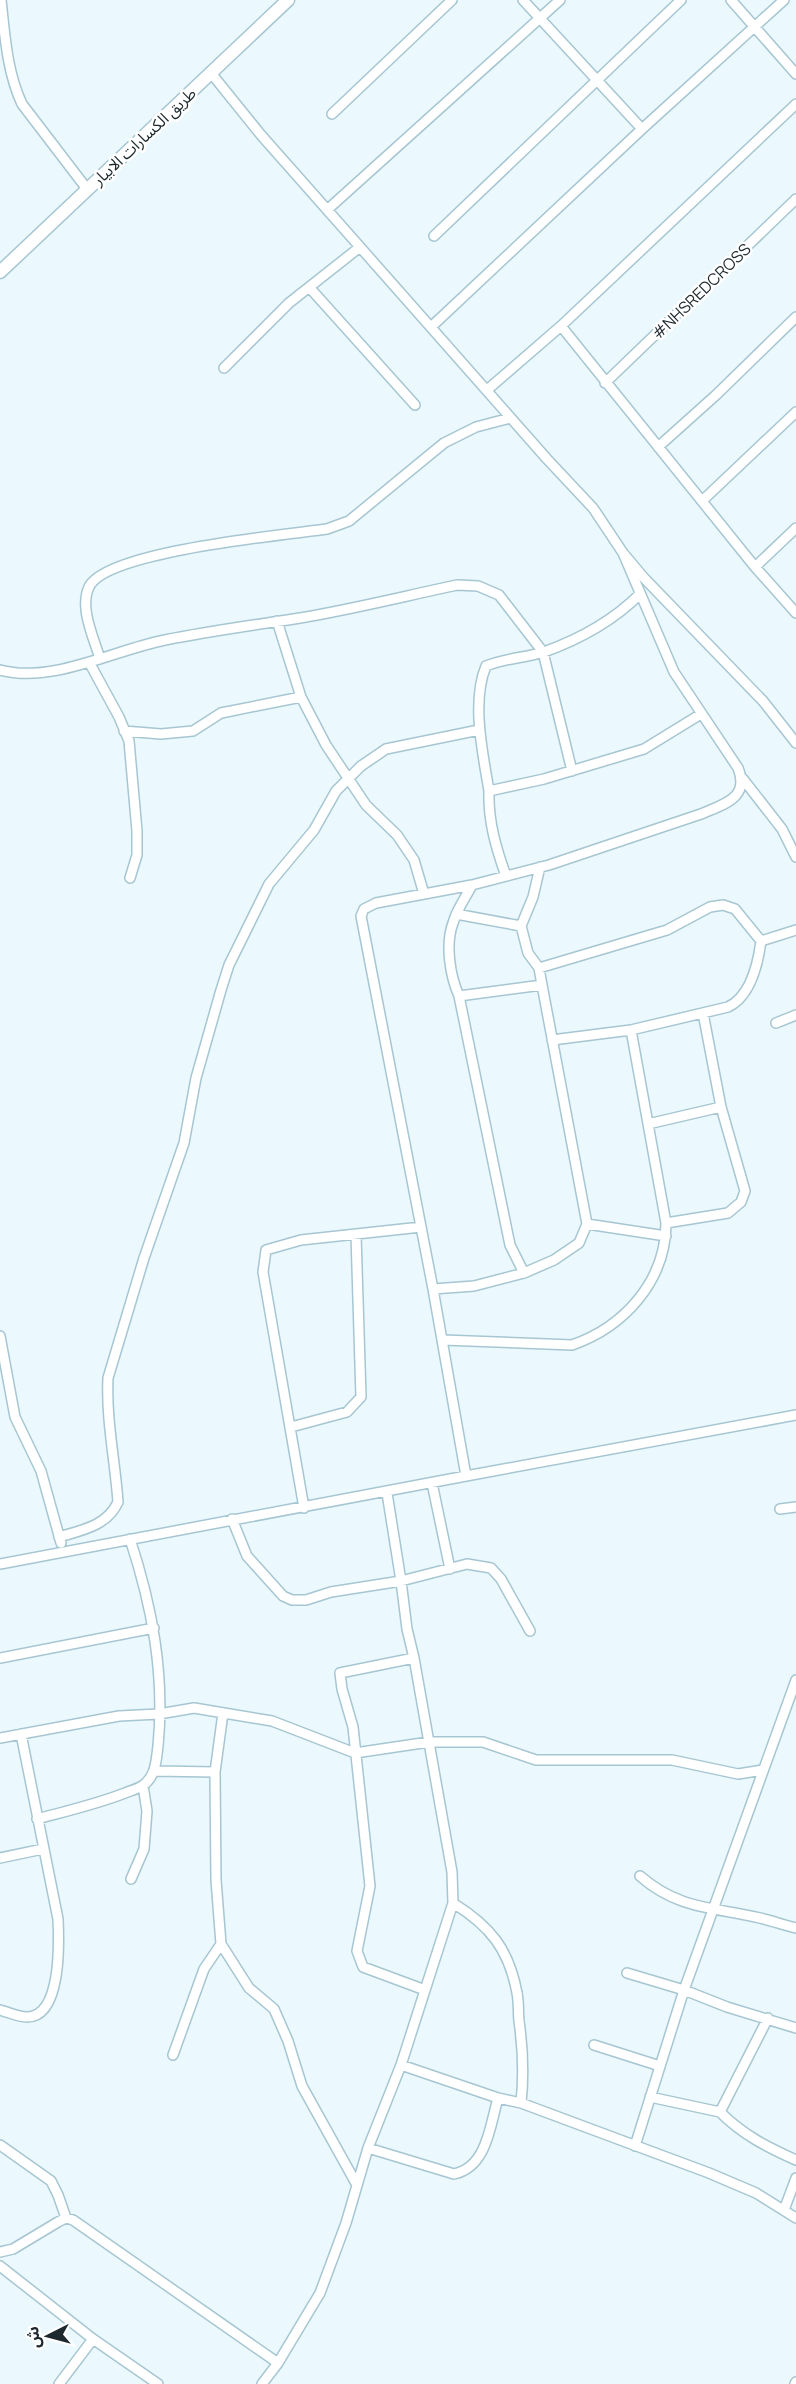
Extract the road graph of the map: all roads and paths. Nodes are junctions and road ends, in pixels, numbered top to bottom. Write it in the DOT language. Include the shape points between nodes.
graph roads {
  1 [pos="1,0"];
  2 [pos="288,0"];
  3 [pos="452,0"];
  4 [pos="523,0"];
  5 [pos="560,0"];
  6 [pos="681,0"];
  7 [pos="731,0"];
  8 [pos="784,0"];
  9 [pos="540,18"];
  10 [pos="756,27"];
  11 [pos="211,73"];
  12 [pos="796,74"];
  13 [pos="597,79"];
  14 [pos="796,104"];
  15 [pos="332,114"];
  16 [pos="642,129"];
  17 [pos="87,189"];
  18 [pos="796,199"];
  19 [pos="327,210"];
  20 [pos="434,236"];
  21 [pos="360,247"];
  22 [pos="0,272"];
  23 [pos="309,287"];
  24 [pos="796,317"];
  25 [pos="561,326"];
  26 [pos="431,327"];
  27 [pos="224,368"];
  28 [pos="605,383"];
  29 [pos="487,390"];
  30 [pos="415,405"];
  31 [pos="796,412"];
  32 [pos="510,418"];
  33 [pos="658,447"];
  34 [pos="702,501"];
  35 [pos="796,528"];
  36 [pos="623,553"];
  37 [pos="755,567"];
  38 [pos="640,594"];
  39 [pos="796,613"];
  40 [pos="277,621"];
  41 [pos="543,652"];
  42 [pos="100,658"];
  43 [pos="89,662"];
  44 [pos="0,670"];
  45 [pos="301,697"];
  46 [pos="701,714"];
  47 [pos="479,729"];
  48 [pos="124,731"];
  49 [pos="796,743"];
  50 [pos="572,771"];
  51 [pos="348,778"];
  52 [pos="743,779"];
  53 [pos="489,791"];
  54 [pos="796,857"];
  55 [pos="540,867"];
  56 [pos="506,876"];
  57 [pos="130,879"];
  58 [pos="472,885"];
  59 [pos="424,894"];
  60 [pos="456,914"];
  61 [pos="521,926"];
  62 [pos="796,930"];
  63 [pos="761,941"];
  64 [pos="538,968"];
  65 [pos="542,985"];
  66 [pos="459,996"];
  67 [pos="703,1012"];
  68 [pos="796,1015"];
  69 [pos="776,1023"];
  70 [pos="631,1030"];
  71 [pos="552,1041"];
  72 [pos="721,1107"];
  73 [pos="648,1124"];
  74 [pos="666,1223"];
  75 [pos="587,1224"];
  76 [pos="421,1227"];
  77 [pos="356,1235"];
  78 [pos="666,1236"];
  79 [pos="524,1274"];
  80 [pos="433,1289"];
  81 [pos="0,1336"];
  82 [pos="443,1340"];
  83 [pos="796,1415"];
  84 [pos="291,1427"];
  85 [pos="466,1476"];
  86 [pos="432,1483"];
  87 [pos="387,1492"];
  88 [pos="796,1506"];
  89 [pos="304,1508"];
  90 [pos="780,1509"];
  91 [pos="232,1519"];
  92 [pos="59,1537"];
  93 [pos="130,1539"];
  94 [pos="63,1551"];
  95 [pos="0,1564"];
  96 [pos="450,1569"];
  97 [pos="401,1581"];
  98 [pos="154,1628"];
  99 [pos="530,1631"];
  100 [pos="0,1658"];
  101 [pos="414,1658"];
  102 [pos="796,1680"];
  103 [pos="223,1713"];
  104 [pos="159,1714"];
  105 [pos="21,1734"];
  106 [pos="0,1738"];
  107 [pos="429,1742"];
  108 [pos="355,1753"];
  109 [pos="763,1770"];
  110 [pos="155,1771"];
  111 [pos="215,1772"];
  112 [pos="143,1786"];
  113 [pos="37,1819"];
  114 [pos="43,1849"];
  115 [pos="0,1858"];
  116 [pos="640,1876"];
  117 [pos="131,1879"];
  118 [pos="453,1903"];
  119 [pos="714,1911"];
  120 [pos="796,1928"];
  121 [pos="221,1944"];
  122 [pos="627,1973"];
  123 [pos="425,1990"];
  124 [pos="684,1990"];
  125 [pos="0,2010"];
  126 [pos="768,2018"];
  127 [pos="796,2028"];
  128 [pos="594,2045"];
  129 [pos="173,2055"];
  130 [pos="401,2065"];
  131 [pos="660,2066"];
  132 [pos="650,2097"];
  133 [pos="498,2098"];
  134 [pos="521,2103"];
  135 [pos="720,2112"];
  136 [pos="0,2145"];
  137 [pos="635,2146"];
  138 [pos="368,2148"];
  139 [pos="796,2160"];
  140 [pos="796,2178"];
  141 [pos="357,2184"];
  142 [pos="784,2210"];
  143 [pos="66,2218"];
  144 [pos="796,2218"];
  145 [pos="0,2252"];
  146 [pos="0,2266"];
  147 [pos="93,2339"];
  148 [pos="278,2363"];
  149 [pos="59,2384"];
  150 [pos="158,2384"];
  151 [pos="262,2384"];
  1 -- 17 [label="street" via="8,59 22,105"];
  2 -- 11 [label="street, طريق الكسارات الابيار"];
  3 -- 15 [label="street"];
  4 -- 9 [label="street"];
  5 -- 9 [label="street"];
  6 -- 13 [label="street"];
  7 -- 10 [label="street"];
  8 -- 10 [label="street"];
  9 -- 13 [label="street"];
  9 -- 19 [label="street"];
  10 -- 12 [label="street"];
  10 -- 16 [label="street"];
  11 -- 17 [label="street, طريق الكسارات الابيار"];
  11 -- 19 [label="street"];
  13 -- 16 [label="street"];
  13 -- 20 [label="street"];
  14 -- 25 [label="street"];
  16 -- 26 [label="street"];
  17 -- 22 [label="street, طريق الكسارات الابيار"];
  18 -- 28 [label="street, #NHSREDCROSS"];
  19 -- 21 [label="street"];
  21 -- 23 [label="street"];
  21 -- 26 [label="street"];
  23 -- 27 [label="street"];
  23 -- 30 [label="street"];
  24 -- 33 [label="street"];
  25 -- 28 [label="street"];
  25 -- 29 [label="street"];
  26 -- 29 [label="street"];
  28 -- 33 [label="street"];
  29 -- 32 [label="street"];
  31 -- 34 [label="street"];
  32 -- 36 [label="street" via="593,508"];
  32 -- 42 [label="street" via="476,427 444,443 349,521 327,529 176,550 100,574 86,597 88,620"];
  33 -- 34 [label="street"];
  34 -- 37 [label="street"];
  35 -- 37 [label="street"];
  36 -- 38 [label="street"];
  36 -- 49 [label="street" via="763,701"];
  37 -- 39 [label="street"];
  38 -- 41 [label="street" via="598,628"];
  38 -- 46 [label="street" via="674,672"];
  40 -- 41 [label="street" via="457,585 478,586 499,595"];
  40 -- 42 [label="street" via="161,641"];
  40 -- 45 [label="street"];
  41 -- 47 [label="street" via="486,666 481,678"];
  41 -- 50 [label="street"];
  42 -- 43 [label="street"];
  43 -- 44 [label="street" via="39,672"];
  43 -- 48 [label="street"];
  45 -- 48 [label="street" via="221,713 193,731"];
  45 -- 51 [label="street"];
  46 -- 50 [label="street" via="644,749"];
  46 -- 52 [label="street"];
  47 -- 51 [label="street" via="386,749"];
  47 -- 53 [label="street"];
  48 -- 57 [label="street" via="129,741 137,831 137,855"];
  50 -- 53 [label="street"];
  51 -- 59 [label="street" via="414,860"];
  51 -- 92 [label="street" via="314,830 269,884 229,965 196,1078 184,1143 108,1378 118,1502 108,1517 95,1526"];
  52 -- 54 [label="street" via="782,829"];
  52 -- 55 [label="street" via="736,795 701,814"];
  53 -- 56 [label="street" via="493,839"];
  55 -- 56 [label="street"];
  55 -- 61 [label="street"];
  56 -- 58 [label="street"];
  58 -- 59 [label="street"];
  58 -- 60 [label="street"];
  59 -- 76 [label="street" via="376,903 364,909 361,916"];
  60 -- 61 [label="street"];
  60 -- 66 [label="street" via="450,936 450,960"];
  61 -- 64 [label="street" via="528,953"];
  62 -- 63 [label="street"];
  63 -- 64 [label="street" via="735,909 723,905 667,930"];
  63 -- 67 [label="street" via="757,968 738,1002"];
  64 -- 65 [label="street"];
  65 -- 66 [label="street"];
  65 -- 71 [label="street"];
  66 -- 79 [label="street" via="510,1245"];
  67 -- 70 [label="street"];
  67 -- 72 [label="street"];
  68 -- 69 [label="street"];
  70 -- 71 [label="street"];
  70 -- 73 [label="street"];
  71 -- 75 [label="street"];
  72 -- 73 [label="street"];
  72 -- 74 [label="street" via="745,1191 741,1202 729,1213"];
  73 -- 74 [label="street"];
  74 -- 78 [label="street"];
  75 -- 78 [label="street"];
  75 -- 79 [label="street" via="579,1243"];
  76 -- 77 [label="street"];
  76 -- 80 [label="street"];
  77 -- 84 [label="street" via="361,1397 347,1412"];
  77 -- 84 [label="street" via="301,1240 266,1250 263,1272"];
  78 -- 82 [label="street" via="659,1267 636,1302 609,1328 589,1339 572,1346"];
  79 -- 80 [label="street" via="474,1286"];
  80 -- 82 [label="street"];
  81 -- 92 [label="street" via="15,1417 41,1471"];
  82 -- 85 [label="street"];
  83 -- 85 [label="street"];
  84 -- 89 [label="street"];
  85 -- 86 [label="street"];
  86 -- 87 [label="street"];
  86 -- 96 [label="street"];
  87 -- 89 [label="street"];
  87 -- 97 [label="street"];
  88 -- 90 [label="street"];
  89 -- 91 [label="street"];
  91 -- 93 [label="street"];
  91 -- 97 [label="street" via="248,1556 283,1596 292,1600"];
  92 -- 94 [label="street"];
  93 -- 94 [label="street"];
  93 -- 98 [label="street"];
  94 -- 95 [label="street"];
  96 -- 97 [label="street"];
  96 -- 99 [label="street" via="467,1564 491,1568"];
  97 -- 101 [label="street"];
  98 -- 100 [label="street"];
  98 -- 104 [label="street"];
  101 -- 107 [label="street"];
  101 -- 108 [label="street" via="340,1673"];
  102 -- 109 [label="street"];
  103 -- 104 [label="street" via="194,1708"];
  103 -- 108 [label="street" via="272,1721"];
  103 -- 111 [label="street"];
  104 -- 105 [label="street" via="119,1716"];
  104 -- 110 [label="street"];
  105 -- 106 [label="street"];
  105 -- 113 [label="street"];
  107 -- 108 [label="street"];
  107 -- 109 [label="street" via="483,1742 536,1760 672,1760 738,1774"];
  107 -- 118 [label="street" via="452,1872"];
  108 -- 123 [label="street" via="370,1886 357,1951 363,1967"];
  109 -- 119 [label="street"];
  110 -- 111 [label="street"];
  110 -- 112 [label="street"];
  111 -- 121 [label="street"];
  112 -- 113 [label="street"];
  112 -- 117 [label="street" via="147,1811 144,1849"];
  113 -- 114 [label="street"];
  114 -- 115 [label="street"];
  114 -- 125 [label="street" via="58,1919 58,1957 52,1992 34,2016"];
  116 -- 119 [label="street" via="671,1898"];
  118 -- 123 [label="street"];
  118 -- 134 [label="street" via="478,1919 500,1945 511,1969 524,2049"];
  119 -- 120 [label="street"];
  119 -- 124 [label="street"];
  121 -- 129 [label="street" via="204,1969"];
  121 -- 141 [label="street" via="249,1988 274,2009 302,2086"];
  122 -- 124 [label="street"];
  123 -- 130 [label="street"];
  124 -- 126 [label="street"];
  124 -- 131 [label="street"];
  126 -- 127 [label="street"];
  126 -- 135 [label="street"];
  128 -- 131 [label="street"];
  130 -- 133 [label="street"];
  130 -- 138 [label="street"];
  131 -- 132 [label="street"];
  132 -- 135 [label="street"];
  132 -- 137 [label="street"];
  133 -- 134 [label="street"];
  133 -- 138 [label="street" via="482,2155 466,2172 454,2175"];
  134 -- 137 [label="street"];
  135 -- 139 [label="street" via="754,2141"];
  136 -- 143 [label="street" via="51,2181"];
  137 -- 142 [label="street" via="756,2193"];
  138 -- 141 [label="street"];
  140 -- 142 [label="street"];
  141 -- 148 [label="street" via="320,2293"];
  142 -- 144 [label="street"];
  143 -- 145 [label="street" via="13,2249"];
  143 -- 148 [label="street" via="129,2257"];
  146 -- 147 [label="street"];
  147 -- 149 [label="street"];
  147 -- 150 [label="street"];
  148 -- 151 [label="street"];
}
